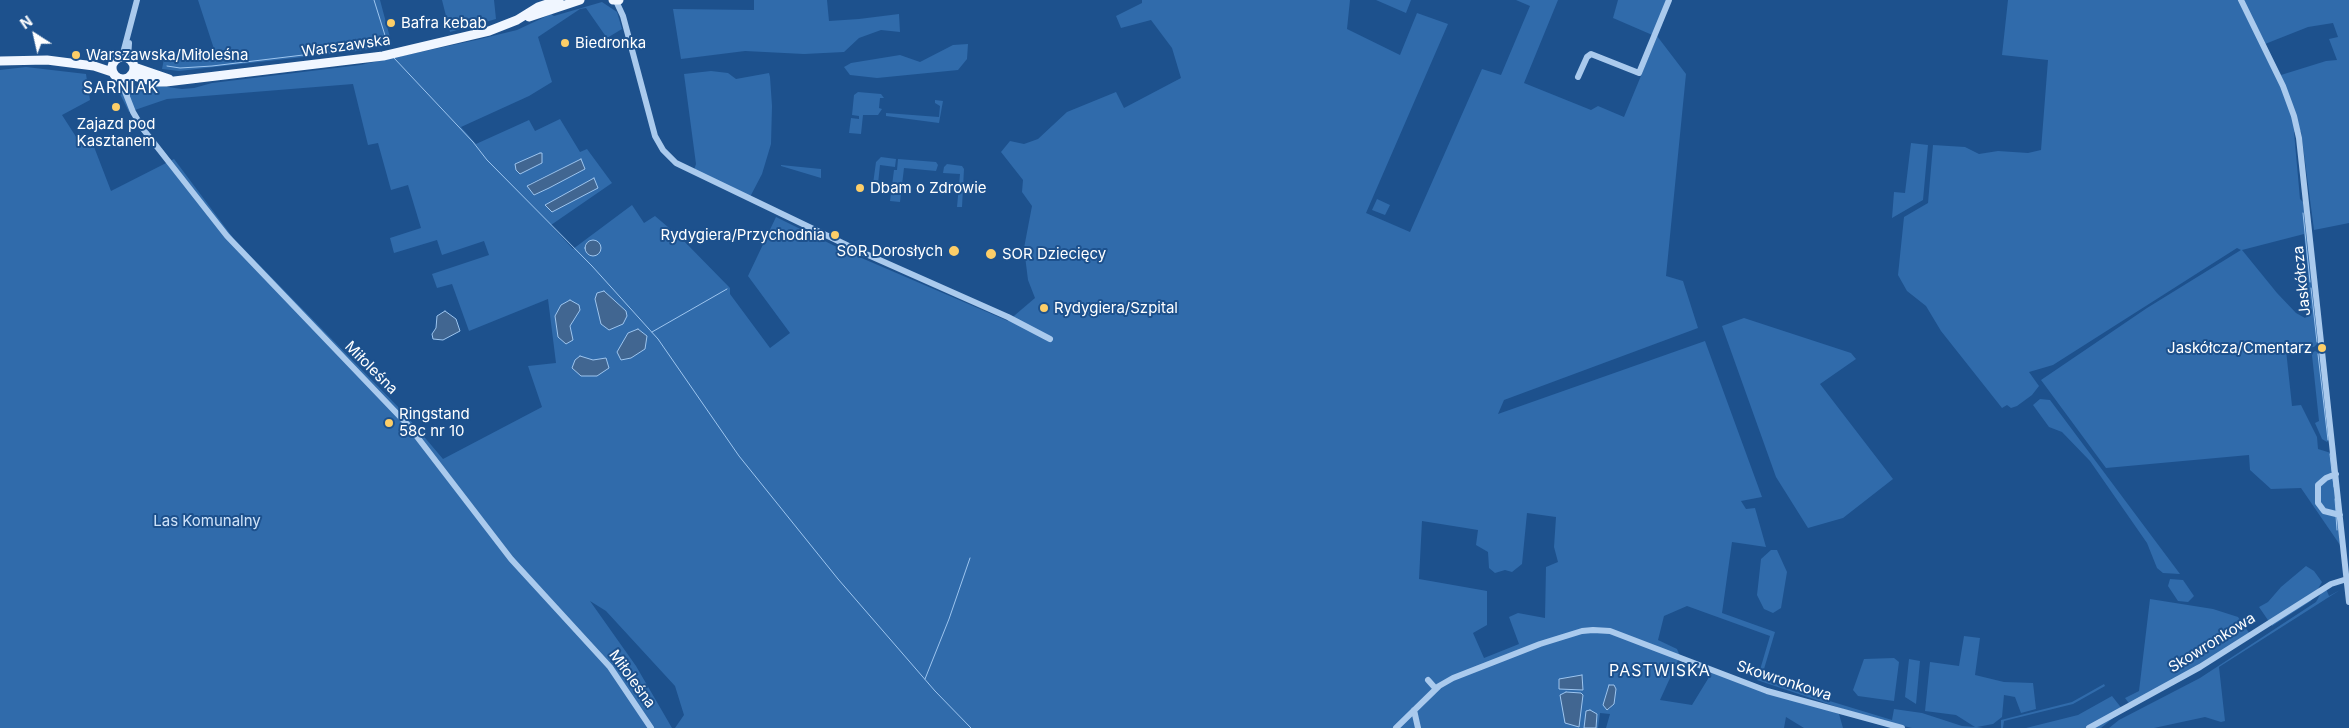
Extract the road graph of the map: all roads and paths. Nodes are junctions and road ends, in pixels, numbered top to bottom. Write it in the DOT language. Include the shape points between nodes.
graph roads {
  1 [pos="138,0"];
  2 [pos="580,0"];
  3 [pos="618,0"];
  4 [pos="1669,0"];
  5 [pos="2241,0"];
  6 [pos="564,1"];
  7 [pos="125,58"];
  8 [pos="0,61"];
  9 [pos="113,67"];
  10 [pos="128,75"];
  11 [pos="1578,76"];
  12 [pos="1050,339"];
  13 [pos="2336,474"];
  14 [pos="2340,515"];
  15 [pos="2347,579"];
  16 [pos="2349,602"];
  17 [pos="1428,680"];
  18 [pos="1436,689"];
  19 [pos="1414,710"];
  20 [pos="651,728"];
  21 [pos="1396,728"];
  22 [pos="1418,728"];
  23 [pos="1902,728"];
  24 [pos="2089,728"];
  1 -- 7 [label="street"];
  2 -- 6 [label="main road, Warszawska"];
  3 -- 12 [label="street" via="651,126 663,150 676,163 857,250 1016,320"];
  4 -- 11 [label="street" via="1639,72 1591,54"];
  5 -- 13 [label="street, Jaskółcza" via="2286,92 2298,133"];
  6 -- 10 [label="main road, Warszawska" via="538,7 517,20 478,34 366,59 154,82"];
  7 -- 9 [label="main road"];
  7 -- 10 [label="main road"];
  8 -- 9 [label="main road" via="47,60"];
  9 -- 10 [label="main road"];
  10 -- 20 [label="street, Miłoleśna" via="127,99 143,129 227,236 408,425 512,559 610,667"];
  13 -- 14 [label="street, Jaskółcza"];
  13 -- 14 [label="street" via="2318,484 2318,503 2324,511"];
  14 -- 15 [label="street, Jaskółcza"];
  15 -- 16 [label="street, Jaskółcza"];
  15 -- 24 [label="street, Skowronkowa" via="2331,584 2200,667"];
  17 -- 18 [label="street"];
  18 -- 19 [label="street, Skowronkowa"];
  18 -- 23 [label="street, Skowronkowa" via="1457,676 1540,644 1582,631 1601,630 1782,696"];
  19 -- 21 [label="street, Skowronkowa"];
  19 -- 22 [label="street"];
}
